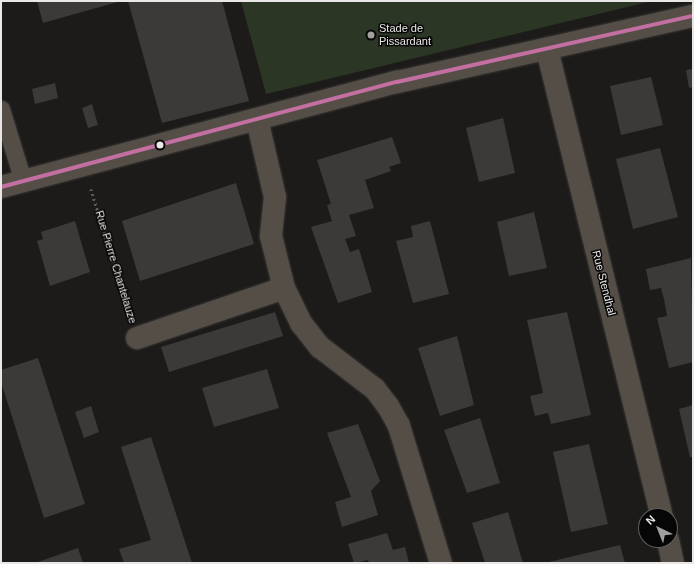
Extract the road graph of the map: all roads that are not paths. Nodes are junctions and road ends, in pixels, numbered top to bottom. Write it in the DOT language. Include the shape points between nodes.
graph roads {
  1 [pos="693,16"];
  2 [pos="547,50"];
  3 [pos="1,109"];
  4 [pos="257,120"];
  5 [pos="23,181"];
  6 [pos="1,186"];
  7 [pos="284,288"];
  8 [pos="138,338"];
  9 [pos="660,508"];
  10 [pos="670,548"];
  11 [pos="442,563"];
  12 [pos="673,563"];
  1 -- 2 [label="street"];
  2 -- 4 [label="street" via="397,82"];
  2 -- 9 [label="street, Rue Stendhal"];
  3 -- 5 [label="lane"];
  4 -- 5 [label="street"];
  4 -- 7 [label="street" via="275,197 272,242"];
  5 -- 6 [label="street"];
  7 -- 8 [label="street, Rue Pierre Chantelauze"];
  7 -- 11 [label="street" via="301,323 320,347 374,389 388,406 399,426"];
  10 -- 12 [label="street"];
}
